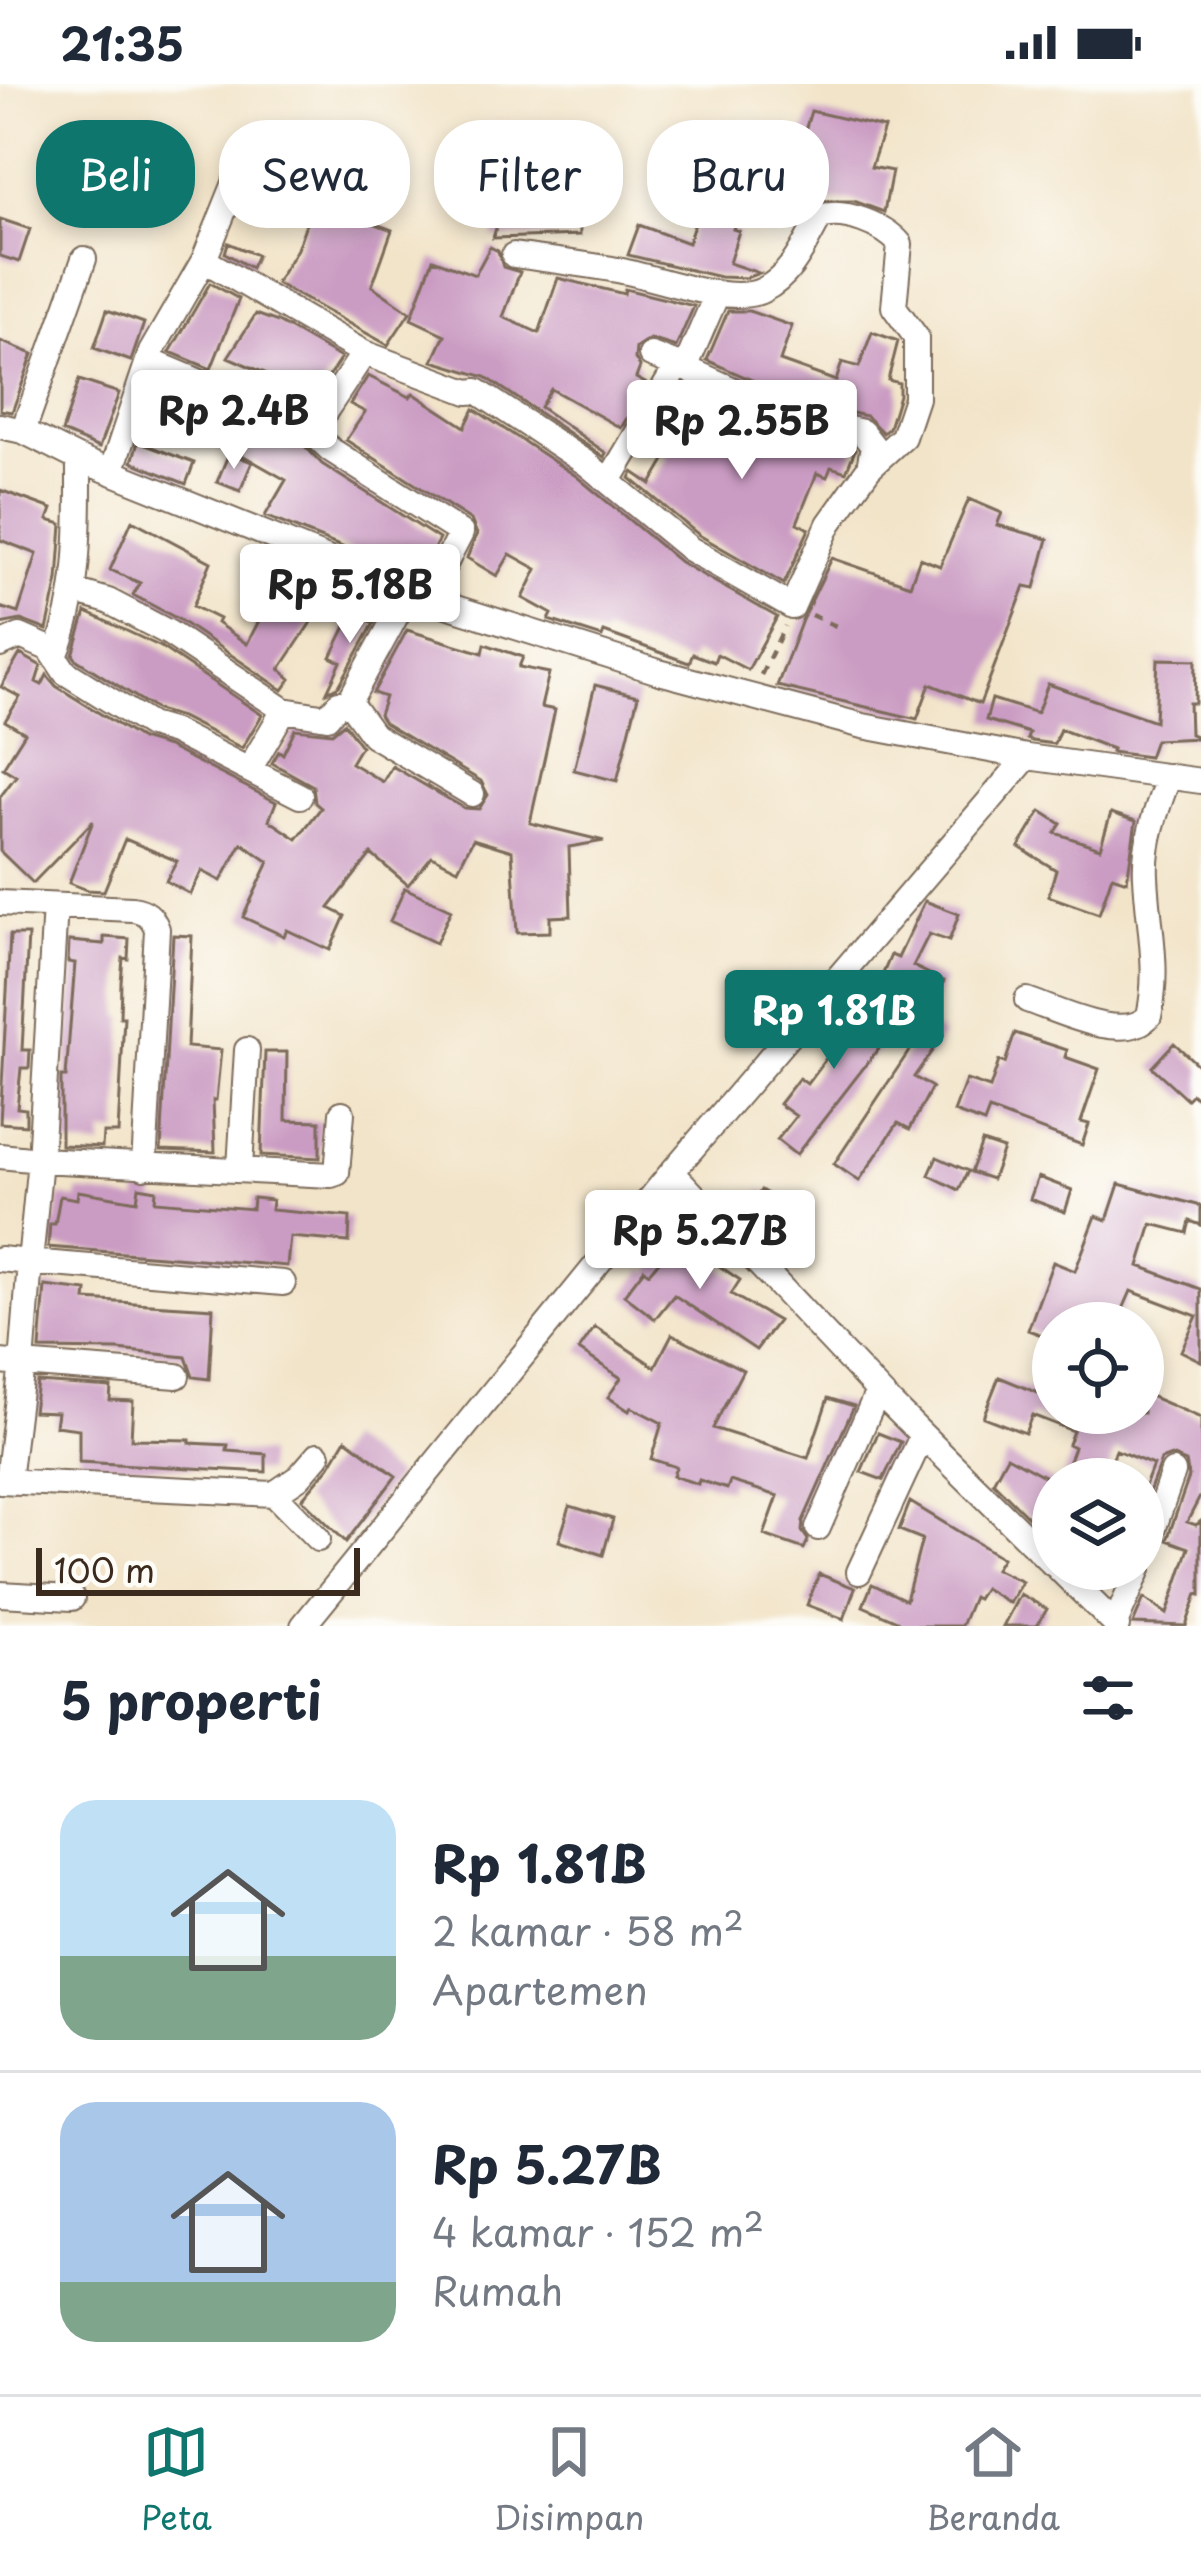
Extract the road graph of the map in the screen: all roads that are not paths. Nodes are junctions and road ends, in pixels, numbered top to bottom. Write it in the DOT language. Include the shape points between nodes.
graph roads {
  1 [pos="219,223"];
  2 [pos="514,255"];
  3 [pos="84,259"];
  4 [pos="203,260"];
  5 [pos="718,294"];
  6 [pos="364,353"];
  7 [pos="651,355"];
  8 [pos="150,361"];
  9 [pos="681,367"];
  10 [pos="207,385"];
  11 [pos="12,428"];
  12 [pos="79,459"];
  13 [pos="869,468"];
  14 [pos="111,472"];
  15 [pos="609,481"];
  16 [pos="74,591"];
  17 [pos="418,596"];
  18 [pos="0,645"];
  19 [pos="56,654"];
  20 [pos="349,702"];
  21 [pos="284,710"];
  22 [pos="1027,757"];
  23 [pos="250,768"];
  24 [pos="1169,776"];
  25 [pos="1201,781"];
  26 [pos="472,794"];
  27 [pos="300,796"];
  28 [pos="0,903"];
  29 [pos="55,907"];
  30 [pos="1027,1000"];
  31 [pos="247,1050"];
  32 [pos="342,1113"];
  33 [pos="0,1156"];
  34 [pos="40,1160"];
  35 [pos="144,1167"];
  36 [pos="240,1168"];
  37 [pos="672,1172"];
  38 [pos="0,1259"];
  39 [pos="31,1262"];
  40 [pos="283,1283"];
  41 [pos="11,1363"];
  42 [pos="176,1376"];
  43 [pos="878,1391"];
  44 [pos="922,1436"];
  45 [pos="318,1455"];
  46 [pos="1173,1472"];
  47 [pos="4,1481"];
  48 [pos="274,1493"];
  49 [pos="1164,1498"];
  50 [pos="818,1528"];
  51 [pos="318,1539"];
  52 [pos="1032,1543"];
  53 [pos="859,1572"];
  54 [pos="1080,1590"];
  55 [pos="1130,1590"];
  56 [pos="0,1594"];
  57 [pos="72,1598"];
  58 [pos="1116,1625"];
  59 [pos="303,1626"];
  1 -- 4 [label="street"];
  2 -- 5 [label="street"];
  3 -- 11 [label="street"];
  4 -- 6 [label="street"];
  4 -- 8 [label="street"];
  5 -- 9 [label="street"];
  5 -- 13 [label="street" via="766,289 826,214 898,241 894,307 916,338 916,398 903,437"];
  6 -- 15 [label="street" via="477,391"];
  6 -- 17 [label="street" via="316,436 461,533"];
  7 -- 9 [label="street"];
  8 -- 10 [label="street"];
  8 -- 14 [label="street"];
  9 -- 13 [label="street" via="790,416 862,432 873,446"];
  9 -- 15 [label="street"];
  11 -- 12 [label="street"];
  12 -- 14 [label="street"];
  12 -- 16 [label="street"];
  13 -- 15 [label="street" via="829,524 792,607 690,549"];
  14 -- 17 [label="street"];
  16 -- 19 [label="street"];
  16 -- 21 [label="street" via="169,633"];
  17 -- 20 [label="street"];
  17 -- 22 [label="street" via="659,673 863,726"];
  18 -- 19 [label="street" via="20,636"];
  19 -- 23 [label="street" via="65,672 150,725"];
  20 -- 21 [label="street" via="328,717"];
  20 -- 26 [label="street" via="374,735"];
  21 -- 23 [label="street"];
  22 -- 24 [label="street"];
  22 -- 37 [label="street"];
  23 -- 27 [label="street"];
  24 -- 25 [label="street"];
  24 -- 30 [label="street" via="1145,872 1157,964 1149,1016 1113,1028"];
  28 -- 29 [label="street"];
  29 -- 34 [label="street"];
  29 -- 35 [label="street" via="142,910 157,929"];
  31 -- 36 [label="street"];
  32 -- 36 [label="street" via="337,1173"];
  33 -- 34 [label="street"];
  34 -- 35 [label="street"];
  34 -- 39 [label="street"];
  35 -- 36 [label="street"];
  37 -- 43 [label="street"];
  37 -- 59 [label="street"];
  38 -- 39 [label="street"];
  39 -- 40 [label="street"];
  39 -- 41 [label="street"];
  41 -- 42 [label="street"];
  41 -- 47 [label="street"];
  43 -- 44 [label="street"];
  43 -- 50 [label="street"];
  44 -- 52 [label="street"];
  44 -- 53 [label="street"];
  45 -- 48 [label="street"];
  46 -- 49 [label="street"];
  47 -- 48 [label="street"];
  48 -- 51 [label="street"];
  54 -- 58 [label="street"];
  55 -- 58 [label="street"];
  56 -- 57 [label="street"];
}
